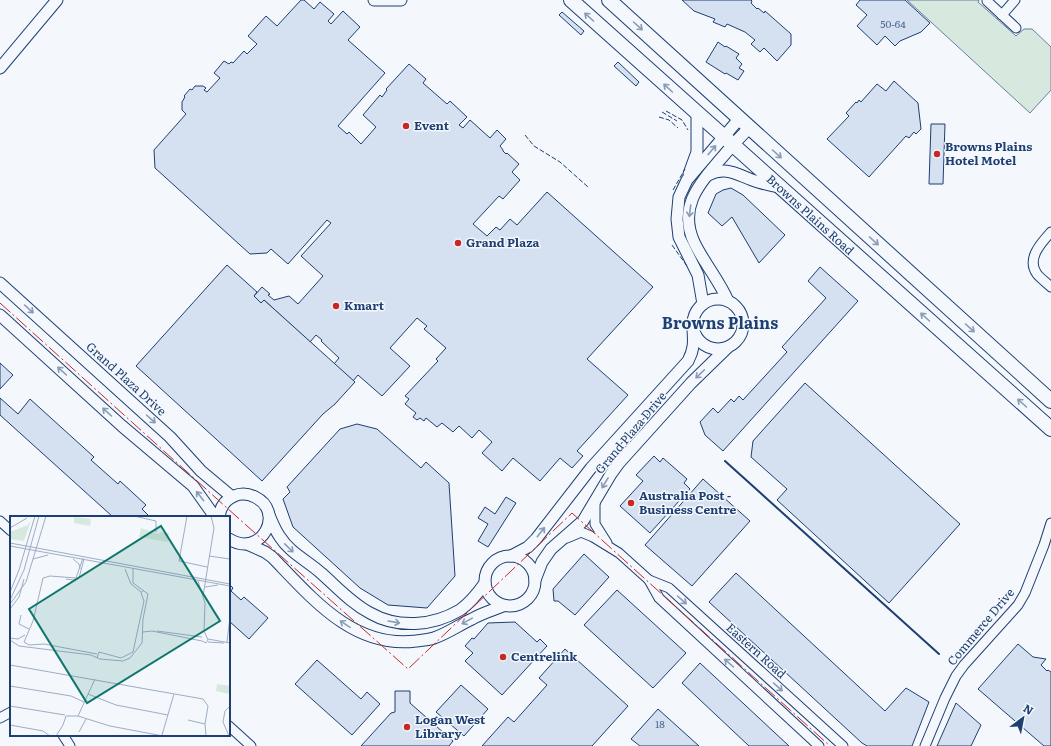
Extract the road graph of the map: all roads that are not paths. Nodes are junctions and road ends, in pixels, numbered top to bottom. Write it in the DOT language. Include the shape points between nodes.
graph roads {
  1 [pos="57,0"];
  2 [pos="374,0"];
  3 [pos="401,0"];
  4 [pos="570,0"];
  5 [pos="609,0"];
  6 [pos="1015,0"];
  7 [pos="987,1"];
  8 [pos="1002,15"];
  9 [pos="1016,28"];
  10 [pos="0,68"];
  11 [pos="697,114"];
  12 [pos="744,123"];
  13 [pos="727,141"];
  14 [pos="706,176"];
  15 [pos="687,180"];
  16 [pos="779,187"];
  17 [pos="1051,232"];
  18 [pos="0,283"];
  19 [pos="1051,286"];
  20 [pos="728,301"];
  21 [pos="703,304"];
  22 [pos="0,315"];
  23 [pos="693,330"];
  24 [pos="728,347"];
  25 [pos="1051,401"];
  26 [pos="1051,429"];
  27 [pos="232,496"];
  28 [pos="595,501"];
  29 [pos="269,515"];
  30 [pos="214,516"];
  31 [pos="219,516"];
  32 [pos="0,521"];
  33 [pos="1051,522"];
  34 [pos="10,530"];
  35 [pos="1051,534"];
  36 [pos="230,539"];
  37 [pos="560,541"];
  38 [pos="247,544"];
  39 [pos="1044,545"];
  40 [pos="610,548"];
  41 [pos="511,556"];
  42 [pos="535,580"];
  43 [pos="649,580"];
  44 [pos="485,583"];
  45 [pos="503,606"];
  46 [pos="10,713"];
  47 [pos="0,718"];
  48 [pos="230,727"];
  49 [pos="64,736"];
  50 [pos="70,746"];
  51 [pos="251,746"];
  52 [pos="820,746"];
  53 [pos="843,746"];
  54 [pos="925,746"];
  1 -- 10 [label="street"];
  2 -- 3 [label="street"];
  11 -- 4 [label="main road, Browns Plains Road, one-way"];
  5 -- 12 [label="main road, Browns Plains Road, one-way"];
  6 -- 8 [label="street"];
  7 -- 8 [label="street"];
  8 -- 9 [label="street"];
  11 -- 13 [label="main road, Browns Plains Road"];
  11 -- 15 [label="street" via="697,152"];
  12 -- 13 [label="street"];
  12 -- 25 [label="main road, Browns Plains Road, one-way"];
  13 -- 14 [label="street"];
  15 -- 13 [label="street, one-way"];
  13 -- 16 [label="main road, Browns Plains Road"];
  14 -- 16 [label="street" via="725,170 759,183"];
  14 -- 20 [label="street, one-way" via="694,193 690,206 690,230"];
  15 -- 21 [label="street" via="677,210 679,236 698,275"];
  26 -- 16 [label="main road, Browns Plains Road, one-way"];
  17 -- 19 [label="street" via="1039,246 1033,261 1036,273"];
  18 -- 27 [label="street, Grand Plaza Drive, one-way" via="170,437 201,471"];
  20 -- 21 [label="street" via="715,299"];
  20 -- 24 [label="street" via="739,311 743,324 739,338"];
  21 -- 23 [label="street" via="693,317"];
  30 -- 22 [label="street, one-way" via="193,486 122,426"];
  23 -- 24 [label="street" via="700,343 706,347"];
  41 -- 23 [label="street, Grand Plaza Drive, one-way" via="532,544 591,468 688,361 694,347"];
  24 -- 28 [label="street, Grand Plaza Drive, one-way" via="691,383 620,463"];
  27 -- 29 [label="street" via="244,494 258,498"];
  27 -- 31 [label="street" via="221,508"];
  28 -- 37 [label="street, Grand Plaza Drive" via="582,521"];
  28 -- 40 [label="street, Eastern Road" via="595,524"];
  29 -- 38 [label="street" via="266,531 254,542"];
  29 -- 44 [label="street, one-way" via="280,537 298,556 356,604 371,614 390,621 410,624 444,618 469,603"];
  32 -- 34 [label="street"];
  33 -- 39 [label="street, Commerce Drive"];
  35 -- 39 [label="street, Commerce Drive"];
  36 -- 38 [label="street"];
  37 -- 40 [label="street, Eastern Road" via="581,532"];
  37 -- 42 [label="street, Grand Plaza Drive" via="542,562"];
  45 -- 38 [label="street, one-way" via="432,639 406,642 375,638 345,625 272,557"];
  39 -- 54 [label="street, Commerce Drive" via="1026,593 1018,605 956,676"];
  40 -- 43 [label="street, Eastern Road"];
  41 -- 42 [label="street" via="525,561 530,566"];
  41 -- 44 [label="street" via="498,559 492,564 487,570"];
  42 -- 45 [label="street" via="532,594 527,600 520,605"];
  52 -- 43 [label="street, Eastern Road, one-way" via="659,598"];
  43 -- 53 [label="street, Eastern Road, one-way" via="669,588"];
  44 -- 45 [label="street" via="490,597"];
  46 -- 47 [label="street"];
  48 -- 51 [label="street"];
  49 -- 50 [label="street"];
}
